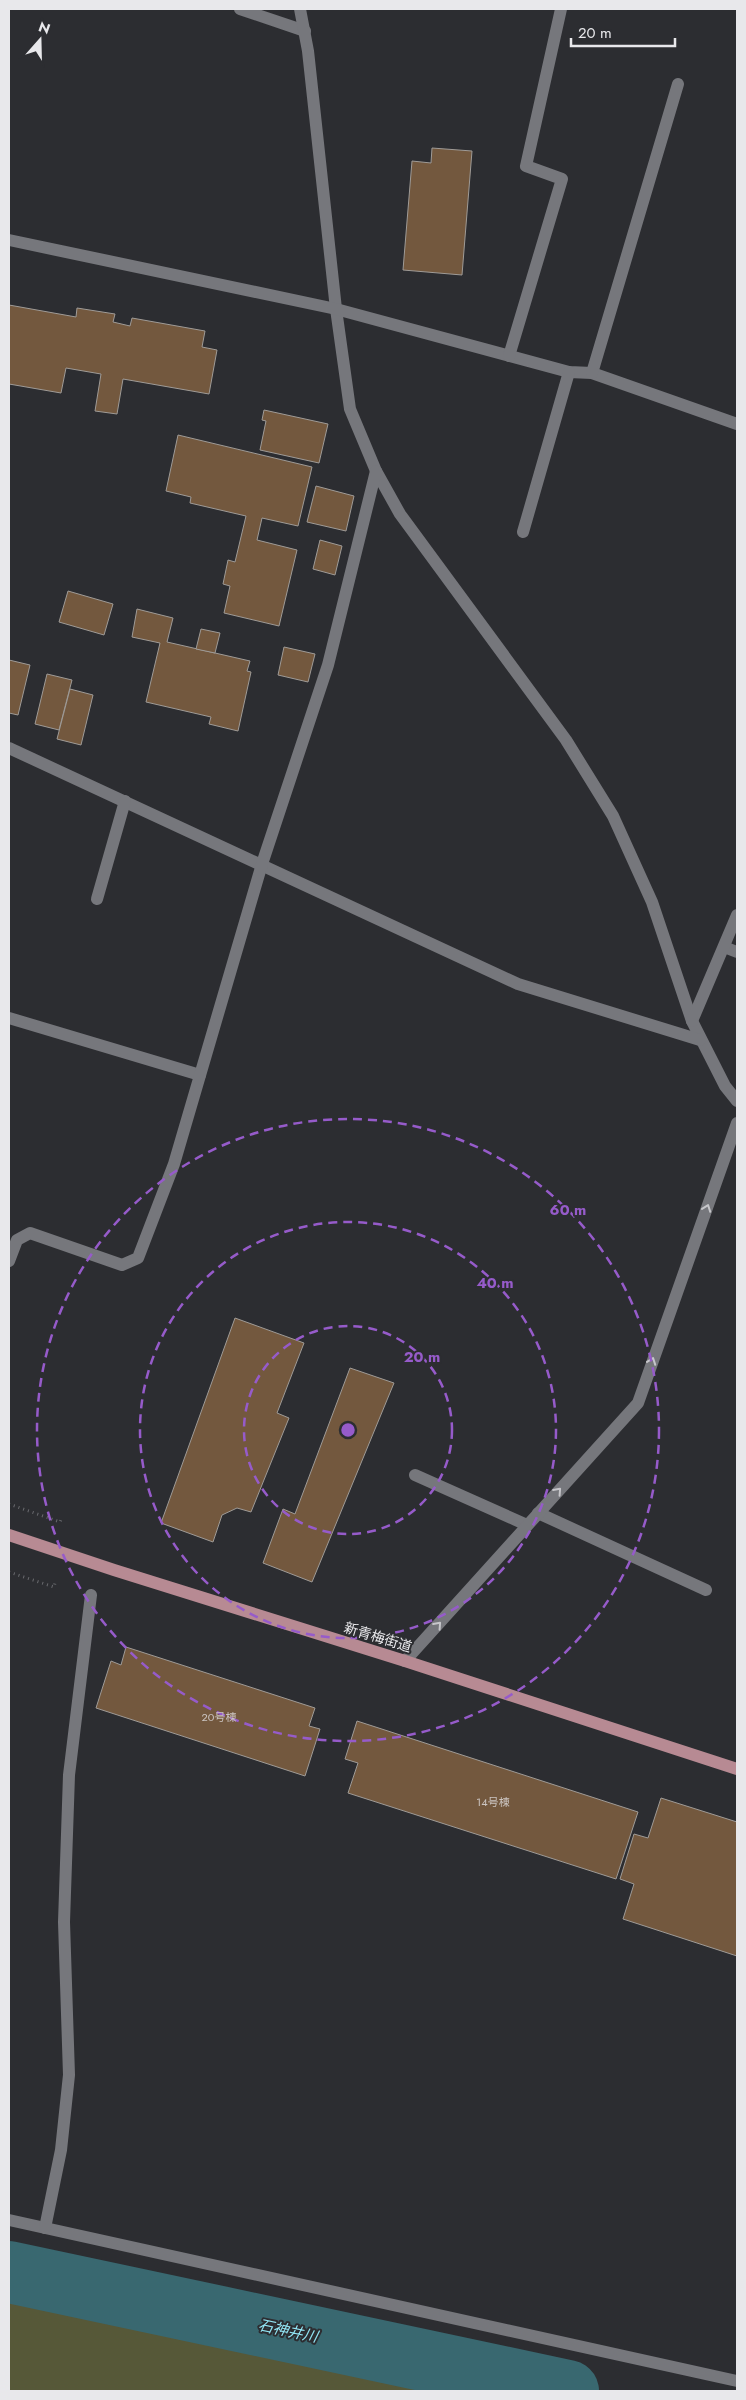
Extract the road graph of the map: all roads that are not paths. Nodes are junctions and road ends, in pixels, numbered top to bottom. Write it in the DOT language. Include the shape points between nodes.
graph roads {
  1 [pos="240,9"];
  2 [pos="300,9"];
  3 [pos="561,9"];
  4 [pos="305,30"];
  5 [pos="678,84"];
  6 [pos="9,240"];
  7 [pos="336,309"];
  8 [pos="509,356"];
  9 [pos="569,372"];
  10 [pos="592,373"];
  11 [pos="737,424"];
  12 [pos="376,471"];
  13 [pos="524,532"];
  14 [pos="9,748"];
  15 [pos="125,801"];
  16 [pos="262,864"];
  17 [pos="97,899"];
  18 [pos="737,916"];
  19 [pos="724,947"];
  20 [pos="737,952"];
  21 [pos="9,1018"];
  22 [pos="692,1021"];
  23 [pos="700,1040"];
  24 [pos="200,1075"];
  25 [pos="737,1101"];
  26 [pos="737,1123"];
  27 [pos="9,1261"];
  28 [pos="415,1475"];
  29 [pos="538,1512"];
  30 [pos="527,1525"];
  31 [pos="9,1535"];
  32 [pos="706,1590"];
  33 [pos="91,1595"];
  34 [pos="405,1661"];
  35 [pos="737,1768"];
  36 [pos="9,2220"];
  37 [pos="45,2228"];
  38 [pos="737,2381"];
  1 -- 4 [label="street"];
  2 -- 4 [label="street"];
  3 -- 8 [label="street" via="526,166 562,179"];
  4 -- 7 [label="street"];
  5 -- 10 [label="street"];
  6 -- 7 [label="street"];
  7 -- 8 [label="street"];
  7 -- 12 [label="street" via="350,409"];
  8 -- 9 [label="street"];
  9 -- 10 [label="street"];
  9 -- 13 [label="street"];
  10 -- 11 [label="street"];
  12 -- 16 [label="street" via="328,665"];
  12 -- 22 [label="street" via="400,514 566,740 613,816 652,902"];
  14 -- 15 [label="street"];
  15 -- 16 [label="street"];
  15 -- 17 [label="street"];
  16 -- 23 [label="street" via="518,984"];
  16 -- 24 [label="street"];
  18 -- 19 [label="street"];
  19 -- 20 [label="street"];
  19 -- 22 [label="street"];
  21 -- 24 [label="street"];
  22 -- 23 [label="street"];
  23 -- 25 [label="street"];
  24 -- 27 [label="street" via="174,1164 138,1258 122,1265 30,1233 17,1240"];
  29 -- 26 [label="street, one-way" via="638,1403"];
  28 -- 30 [label="street"];
  29 -- 30 [label="street"];
  29 -- 32 [label="street"];
  34 -- 30 [label="street, one-way"];
  31 -- 34 [label="main road, 新青梅街道"];
  33 -- 37 [label="street" via="68,1775 64,1922 69,2075 61,2150"];
  34 -- 35 [label="main road, 新青梅街道"];
  36 -- 37 [label="street"];
  37 -- 38 [label="street"];
}
